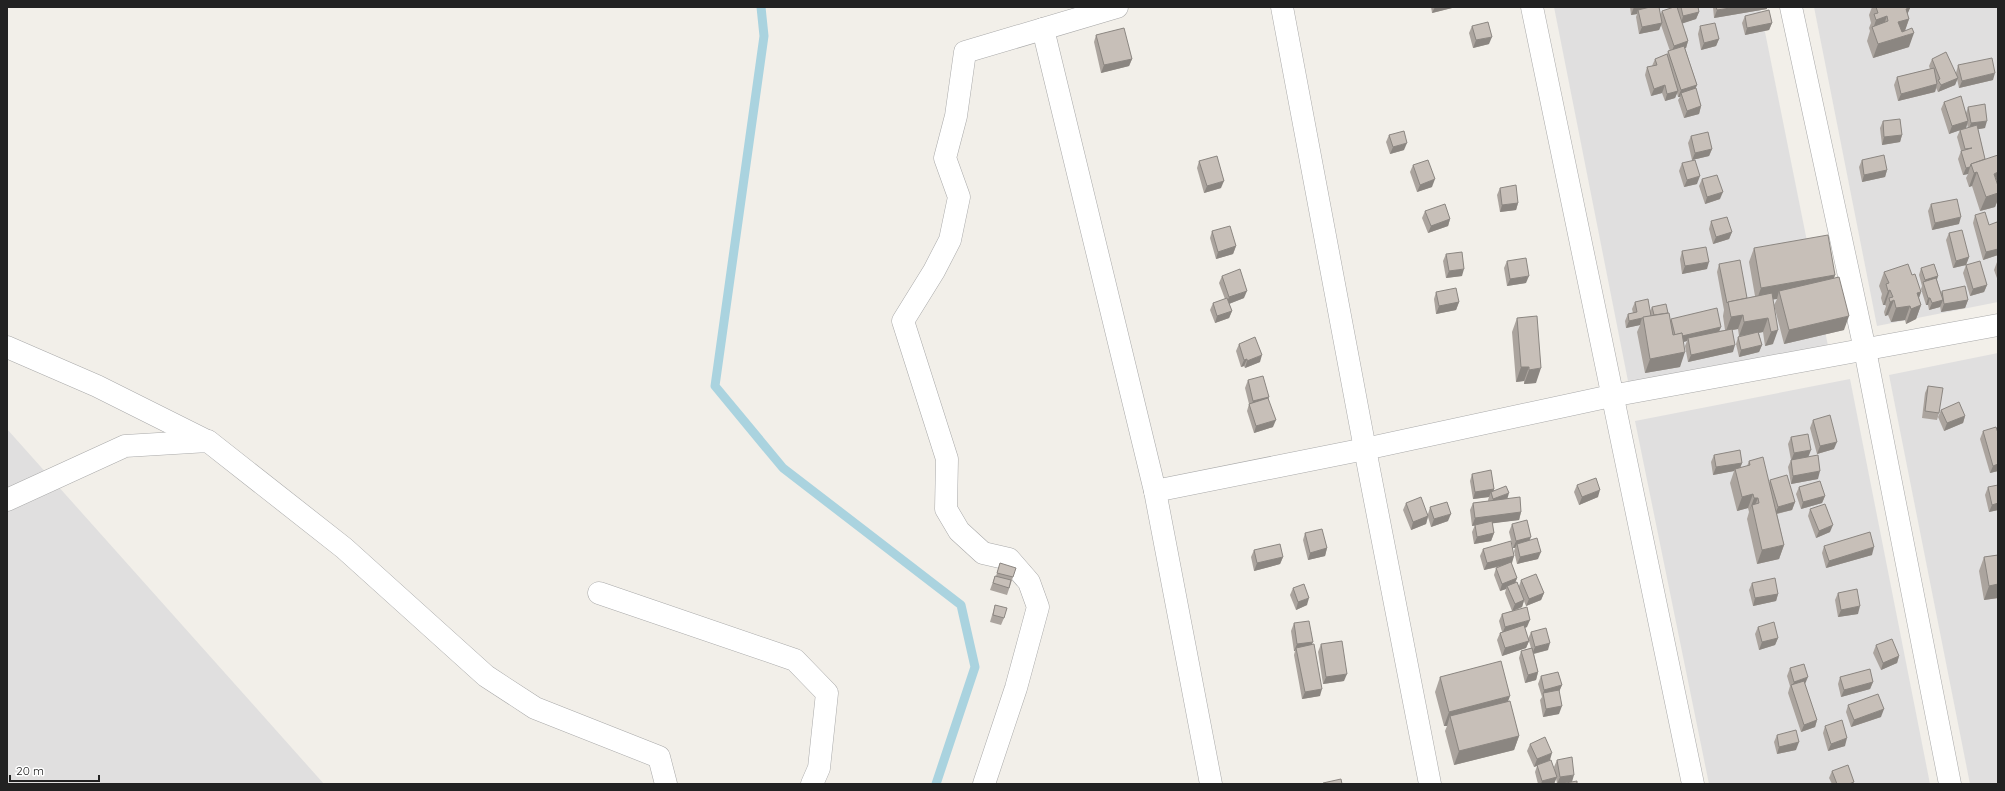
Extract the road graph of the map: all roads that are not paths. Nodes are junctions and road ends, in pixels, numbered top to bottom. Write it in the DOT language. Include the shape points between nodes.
graph roads {
  1 [pos="1117,7"];
  2 [pos="1282,7"];
  3 [pos="1532,7"];
  4 [pos="1790,7"];
  5 [pos="1043,29"];
  6 [pos="1998,325"];
  7 [pos="7,347"];
  8 [pos="1865,350"];
  9 [pos="1611,396"];
  10 [pos="208,441"];
  11 [pos="1364,449"];
  12 [pos="1155,491"];
  13 [pos="7,500"];
  14 [pos="599,593"];
  15 [pos="666,784"];
  16 [pos="812,784"];
  17 [pos="984,784"];
  18 [pos="1212,784"];
  19 [pos="1430,784"];
  20 [pos="1693,784"];
  21 [pos="1950,784"];
  1 -- 5 [label="street"];
  2 -- 11 [label="street"];
  3 -- 9 [label="street"];
  4 -- 8 [label="street"];
  5 -- 12 [label="street"];
  5 -- 17 [label="street" via="965,52 956,116 945,158 959,197 950,240 903,321 947,459 946,509 959,530 983,552 1009,559 1029,582 1038,607 1016,688"];
  6 -- 8 [label="street"];
  7 -- 10 [label="street" via="97,386"];
  8 -- 9 [label="street"];
  8 -- 21 [label="street"];
  9 -- 11 [label="street"];
  9 -- 20 [label="street"];
  10 -- 13 [label="street" via="125,446"];
  10 -- 15 [label="street" via="344,548 486,676 535,708 658,757"];
  11 -- 12 [label="street"];
  11 -- 19 [label="street"];
  12 -- 18 [label="street"];
  14 -- 16 [label="street" via="795,660 827,693 819,768"];
}
